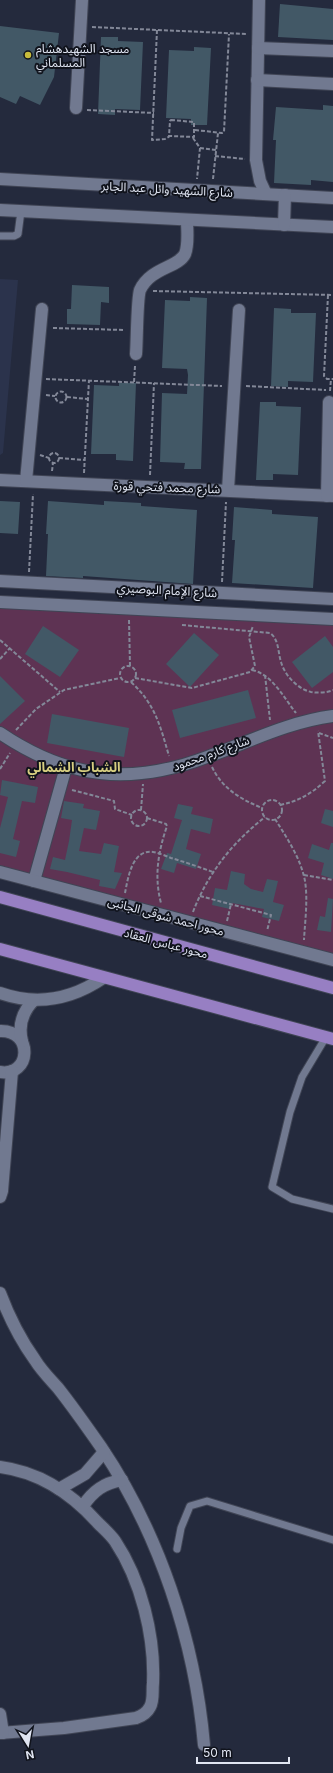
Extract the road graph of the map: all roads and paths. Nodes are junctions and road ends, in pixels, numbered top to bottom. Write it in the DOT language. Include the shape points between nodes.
graph roads {
  1 [pos="82,0"];
  2 [pos="259,0"];
  3 [pos="81,27"];
  4 [pos="157,30"];
  5 [pos="229,34"];
  6 [pos="258,35"];
  7 [pos="258,48"];
  8 [pos="333,51"];
  9 [pos="257,80"];
  10 [pos="333,84"];
  11 [pos="76,108"];
  12 [pos="154,113"];
  13 [pos="195,130"];
  14 [pos="218,133"];
  15 [pos="170,136"];
  16 [pos="193,138"];
  17 [pos="200,148"];
  18 [pos="216,150"];
  19 [pos="214,156"];
  20 [pos="256,160"];
  21 [pos="0,179"];
  22 [pos="196,190"];
  23 [pos="213,191"];
  24 [pos="266,194"];
  25 [pos="285,195"];
  26 [pos="333,198"];
  27 [pos="0,210"];
  28 [pos="21,211"];
  29 [pos="187,220"];
  30 [pos="284,225"];
  31 [pos="333,227"];
  32 [pos="0,236"];
  33 [pos="140,291"];
  34 [pos="333,295"];
  35 [pos="328,296"];
  36 [pos="42,308"];
  37 [pos="239,310"];
  38 [pos="40,328"];
  39 [pos="138,330"];
  40 [pos="136,354"];
  41 [pos="36,378"];
  42 [pos="333,379"];
  43 [pos="89,380"];
  44 [pos="134,382"];
  45 [pos="154,383"];
  46 [pos="235,386"];
  47 [pos="333,390"];
  48 [pos="67,397"];
  49 [pos="88,399"];
  50 [pos="329,402"];
  51 [pos="59,458"];
  52 [pos="85,460"];
  53 [pos="0,480"];
  54 [pos="30,481"];
  55 [pos="84,484"];
  56 [pos="150,487"];
  57 [pos="228,490"];
  58 [pos="330,496"];
  59 [pos="0,581"];
  60 [pos="29,583"];
  61 [pos="222,593"];
  62 [pos="333,599"];
  63 [pos="0,602"];
  64 [pos="129,614"];
  65 [pos="262,615"];
  66 [pos="333,619"];
  67 [pos="136,620"];
  68 [pos="174,624"];
  69 [pos="250,631"];
  70 [pos="0,640"];
  71 [pos="10,648"];
  72 [pos="0,659"];
  73 [pos="130,666"];
  74 [pos="252,670"];
  75 [pos="265,674"];
  76 [pos="120,678"];
  77 [pos="135,678"];
  78 [pos="131,682"];
  79 [pos="333,690"];
  80 [pos="60,692"];
  81 [pos="333,716"];
  82 [pos="316,718"];
  83 [pos="302,722"];
  84 [pos="271,731"];
  85 [pos="319,733"];
  86 [pos="333,738"];
  87 [pos="8,739"];
  88 [pos="208,757"];
  89 [pos="66,767"];
  90 [pos="172,768"];
  91 [pos="0,769"];
  92 [pos="143,773"];
  93 [pos="60,788"];
  94 [pos="280,805"];
  95 [pos="262,808"];
  96 [pos="141,810"];
  97 [pos="132,815"];
  98 [pos="264,817"];
  99 [pos="147,818"];
  100 [pos="275,819"];
  101 [pos="159,854"];
  102 [pos="0,872"];
  103 [pos="213,872"];
  104 [pos="304,875"];
  105 [pos="333,880"];
  106 [pos="34,881"];
  107 [pos="200,896"];
  108 [pos="0,897"];
  109 [pos="123,904"];
  110 [pos="231,904"];
  111 [pos="164,916"];
  112 [pos="189,922"];
  113 [pos="224,932"];
  114 [pos="264,942"];
  115 [pos="0,950"];
  116 [pos="303,952"];
  117 [pos="333,960"];
  118 [pos="103,978"];
  119 [pos="333,988"];
  120 [pos="0,993"];
  121 [pos="34,1000"];
  122 [pos="0,1032"];
  123 [pos="329,1038"];
  124 [pos="22,1041"];
  125 [pos="6,1072"];
  126 [pos="3,1139"];
  127 [pos="0,1197"];
  128 [pos="333,1209"];
  129 [pos="0,1293"];
  130 [pos="104,1452"];
  131 [pos="0,1467"];
  132 [pos="122,1480"];
  133 [pos="59,1489"];
  134 [pos="83,1506"];
  135 [pos="333,1540"];
  136 [pos="177,1549"];
  137 [pos="0,1714"];
  138 [pos="1,1733"];
  139 [pos="204,1745"];
  1 -- 3 [label="street"];
  2 -- 6 [label="street"];
  3 -- 4 [label="path"];
  3 -- 11 [label="street"];
  4 -- 5 [label="path"];
  4 -- 12 [label="path"];
  5 -- 6 [label="path"];
  5 -- 14 [label="path" via="224,132"];
  6 -- 7 [label="street"];
  7 -- 8 [label="street"];
  7 -- 9 [label="street"];
  9 -- 10 [label="street"];
  9 -- 20 [label="street"];
  11 -- 12 [label="path"];
  12 -- 15 [label="path" via="152,140"];
  13 -- 14 [label="path"];
  13 -- 15 [label="path" via="194,122 171,120"];
  13 -- 16 [label="path"];
  14 -- 18 [label="path"];
  15 -- 16 [label="path"];
  16 -- 17 [label="path"];
  17 -- 18 [label="path"];
  17 -- 22 [label="path"];
  18 -- 19 [label="path"];
  19 -- 20 [label="path"];
  19 -- 23 [label="path"];
  20 -- 24 [label="street" via="260,181"];
  21 -- 22 [label="street, شارع الشهيد وائل عبد الجابر"];
  22 -- 23 [label="street, شارع الشهيد وائل عبد الجابر"];
  23 -- 24 [label="street, شارع الشهيد وائل عبد الجابر"];
  24 -- 25 [label="street, شارع الشهيد وائل عبد الجابر"];
  25 -- 26 [label="street, شارع الشهيد وائل عبد الجابر"];
  25 -- 30 [label="street"];
  27 -- 28 [label="street"];
  28 -- 29 [label="street"];
  28 -- 32 [label="lane" via="18,234 12,237"];
  29 -- 30 [label="street"];
  29 -- 33 [label="street" via="187,248 183,258 154,273"];
  30 -- 31 [label="street"];
  33 -- 35 [label="path"];
  33 -- 39 [label="street"];
  34 -- 35 [label="path"];
  35 -- 42 [label="path" via="324,376"];
  36 -- 38 [label="street"];
  37 -- 46 [label="street"];
  38 -- 39 [label="path"];
  38 -- 41 [label="street"];
  39 -- 40 [label="street"];
  40 -- 44 [label="path"];
  41 -- 43 [label="path"];
  41 -- 54 [label="street"];
  43 -- 44 [label="path"];
  43 -- 49 [label="path"];
  44 -- 45 [label="path"];
  45 -- 46 [label="path"];
  45 -- 56 [label="path"];
  46 -- 47 [label="path"];
  46 -- 57 [label="street"];
  48 -- 48 [label="path" via="63,392 58,392 55,398 61,403"];
  48 -- 49 [label="path"];
  49 -- 52 [label="path"];
  50 -- 58 [label="street"];
  51 -- 51 [label="path" via="55,452 49,457 53,463"];
  51 -- 52 [label="path"];
  52 -- 55 [label="path"];
  53 -- 54 [label="street, شارع محمد فتحي قورة"];
  54 -- 55 [label="street, شارع محمد فتحي قورة"];
  54 -- 60 [label="path"];
  55 -- 56 [label="street, شارع محمد فتحي قورة"];
  56 -- 57 [label="street, شارع محمد فتحي قورة"];
  57 -- 58 [label="street, شارع محمد فتحي قورة"];
  57 -- 61 [label="path"];
  59 -- 60 [label="street, شارع الإمام البوصيري"];
  60 -- 61 [label="street, شارع الإمام البوصيري"];
  61 -- 62 [label="street, شارع الإمام البوصيري"];
  63 -- 64 [label="street, شارع الإمام البوصيري"];
  64 -- 65 [label="street, شارع الإمام البوصيري"];
  64 -- 67 [label="path"];
  64 -- 73 [label="path"];
  65 -- 66 [label="street, شارع الإمام البوصيري"];
  65 -- 69 [label="path"];
  68 -- 69 [label="path"];
  69 -- 74 [label="path" via="254,666"];
  69 -- 79 [label="path" via="270,633 274,636 281,664 296,684 318,693"];
  70 -- 71 [label="path"];
  71 -- 72 [label="path"];
  71 -- 80 [label="path"];
  73 -- 76 [label="path" via="122,669"];
  73 -- 77 [label="path" via="136,672"];
  74 -- 75 [label="path"];
  74 -- 77 [label="path" via="192,688"];
  75 -- 83 [label="path"];
  75 -- 84 [label="path"];
  76 -- 78 [label="path" via="125,682"];
  76 -- 80 [label="path"];
  77 -- 78 [label="path"];
  78 -- 90 [label="path" via="152,706"];
  80 -- 87 [label="path" via="36,710"];
  81 -- 82 [label="street, شارع كارم محمود"];
  82 -- 83 [label="street, شارع كارم محمود"];
  82 -- 85 [label="path"];
  83 -- 84 [label="street, شارع كارم محمود"];
  84 -- 88 [label="street, شارع كارم محمود"];
  85 -- 86 [label="path"];
  85 -- 94 [label="path" via="325,781 307,796"];
  87 -- 89 [label="street, شارع كارم محمود" via="46,760"];
  87 -- 91 [label="path"];
  88 -- 90 [label="street, شارع كارم محمود"];
  88 -- 95 [label="path" via="216,774 228,789 244,801"];
  89 -- 92 [label="street, شارع كارم محمود" via="104,774"];
  89 -- 93 [label="street"];
  90 -- 92 [label="street, شارع كارم محمود"];
  92 -- 96 [label="path"];
  93 -- 97 [label="path" via="114,800 115,809"];
  93 -- 106 [label="street"];
  94 -- 95 [label="path" via="271,800 266,801"];
  94 -- 100 [label="path" via="282,811"];
  95 -- 98 [label="path"];
  96 -- 97 [label="path"];
  96 -- 99 [label="path"];
  97 -- 99 [label="path" via="131,821 139,826 144,824"];
  98 -- 100 [label="path"];
  98 -- 103 [label="path" via="232,846"];
  99 -- 101 [label="path" via="167,826"];
  100 -- 104 [label="path"];
  101 -- 103 [label="path"];
  101 -- 109 [label="path" via="146,852 134,862"];
  101 -- 111 [label="path" via="158,893"];
  102 -- 106 [label="street, محور احمد شوقى الجانبى"];
  103 -- 107 [label="path"];
  104 -- 105 [label="path"];
  104 -- 116 [label="path" via="306,890"];
  106 -- 109 [label="street, محور احمد شوقى الجانبى"];
  107 -- 110 [label="path"];
  107 -- 112 [label="path"];
  108 -- 119 [label="main road, محور عباس العقاد"];
  109 -- 111 [label="street, محور احمد شوقى الجانبى"];
  110 -- 113 [label="path"];
  110 -- 114 [label="path" via="271,915"];
  111 -- 112 [label="street, محور احمد شوقى الجانبى"];
  112 -- 113 [label="street, محور احمد شوقى الجانبى"];
  113 -- 114 [label="street, محور احمد شوقى الجانبى"];
  114 -- 116 [label="street, محور احمد شوقى الجانبى"];
  115 -- 118 [label="main road"];
  116 -- 117 [label="street, محور احمد شوقى الجانبى"];
  118 -- 121 [label="street" via="71,995"];
  118 -- 123 [label="main road"];
  120 -- 121 [label="street"];
  121 -- 124 [label="street" via="24,1012 20,1034"];
  122 -- 124 [label="street" via="12,1033"];
  123 -- 128 [label="lane" via="300,1084 290,1112 272,1187 292,1198"];
  124 -- 125 [label="street" via="24,1058 21,1064"];
  125 -- 126 [label="street"];
  126 -- 127 [label="street"];
  129 -- 130 [label="street" via="15,1328 36,1362"];
  130 -- 132 [label="street"];
  130 -- 133 [label="street" via="85,1474"];
  131 -- 133 [label="street" via="27,1474"];
  132 -- 134 [label="street" via="99,1488"];
  132 -- 139 [label="street" via="151,1540 174,1602 191,1667"];
  133 -- 134 [label="street"];
  134 -- 138 [label="street" via="114,1540 125,1559 141,1599 147,1620 152,1659 153,1684 150,1706 144,1714 136,1718"];
  135 -- 136 [label="lane" via="207,1501 190,1506 181,1528"];
  137 -- 138 [label="street"];
}
